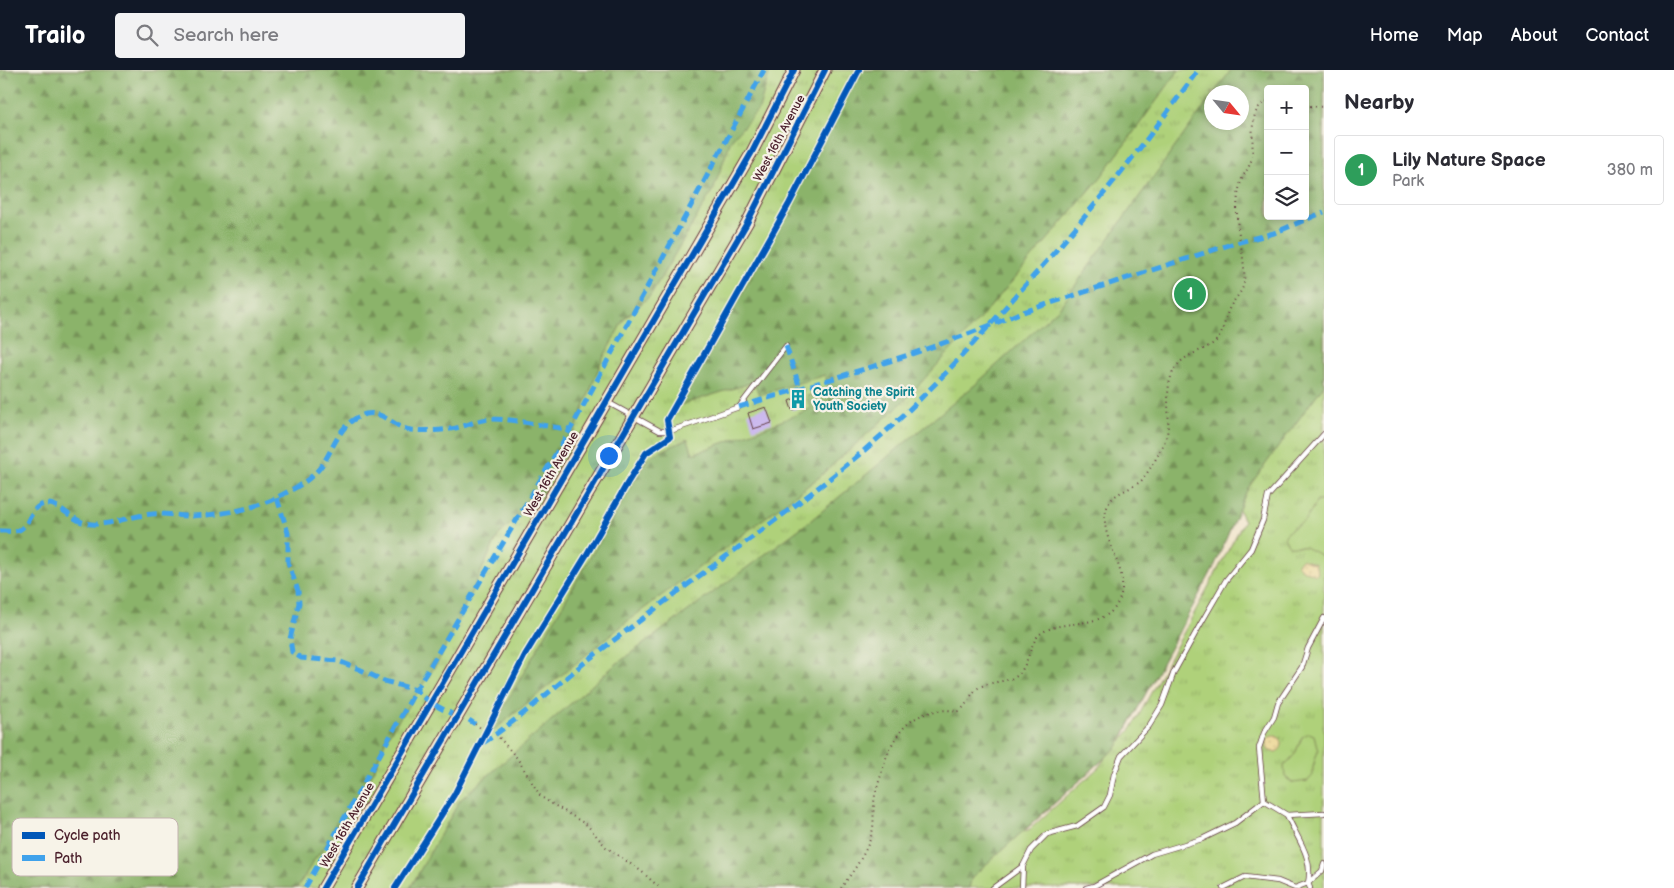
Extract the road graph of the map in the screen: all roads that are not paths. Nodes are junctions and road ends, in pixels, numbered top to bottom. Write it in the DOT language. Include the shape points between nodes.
graph roads {
  1 [pos="794,70"];
  2 [pos="826,70"];
  3 [pos="786,346"];
  4 [pos="606,402"];
  5 [pos="633,416"];
  6 [pos="1324,434"];
  7 [pos="1324,618"];
  8 [pos="1264,801"];
  9 [pos="1287,814"];
  10 [pos="1324,814"];
  11 [pos="1324,864"];
  12 [pos="1023,866"];
  13 [pos="1308,883"];
  14 [pos="324,888"];
  15 [pos="357,888"];
  16 [pos="993,888"];
  17 [pos="1022,888"];
  18 [pos="1086,888"];
  19 [pos="1222,888"];
  20 [pos="1310,888"];
  1 -- 4 [label="main road, West 16th Avenue" via="752,152"];
  2 -- 5 [label="main road, West 16th Avenue" via="746,223"];
  3 -- 5 [label="lane" via="739,407 660,432"];
  4 -- 5 [label="lane"];
  4 -- 14 [label="main road, West 16th Avenue"];
  5 -- 15 [label="main road, West 16th Avenue"];
  6 -- 12 [label="lane" via="1268,496 1252,549 1226,580 1204,618 1174,672 1162,706 1149,726 1121,756 1104,807 1077,826 1047,834 1031,850"];
  7 -- 8 [label="lane" via="1302,667 1278,703 1259,748"];
  8 -- 9 [label="lane"];
  8 -- 18 [label="lane" via="1235,823 1202,839 1152,854"];
  9 -- 10 [label="lane"];
  9 -- 13 [label="lane" via="1309,860"];
  11 -- 13 [label="lane" via="1322,871"];
  12 -- 16 [label="lane"];
  12 -- 17 [label="lane"];
  13 -- 19 [label="lane" via="1295,888 1278,881 1245,877"];
  13 -- 20 [label="lane"];
}
